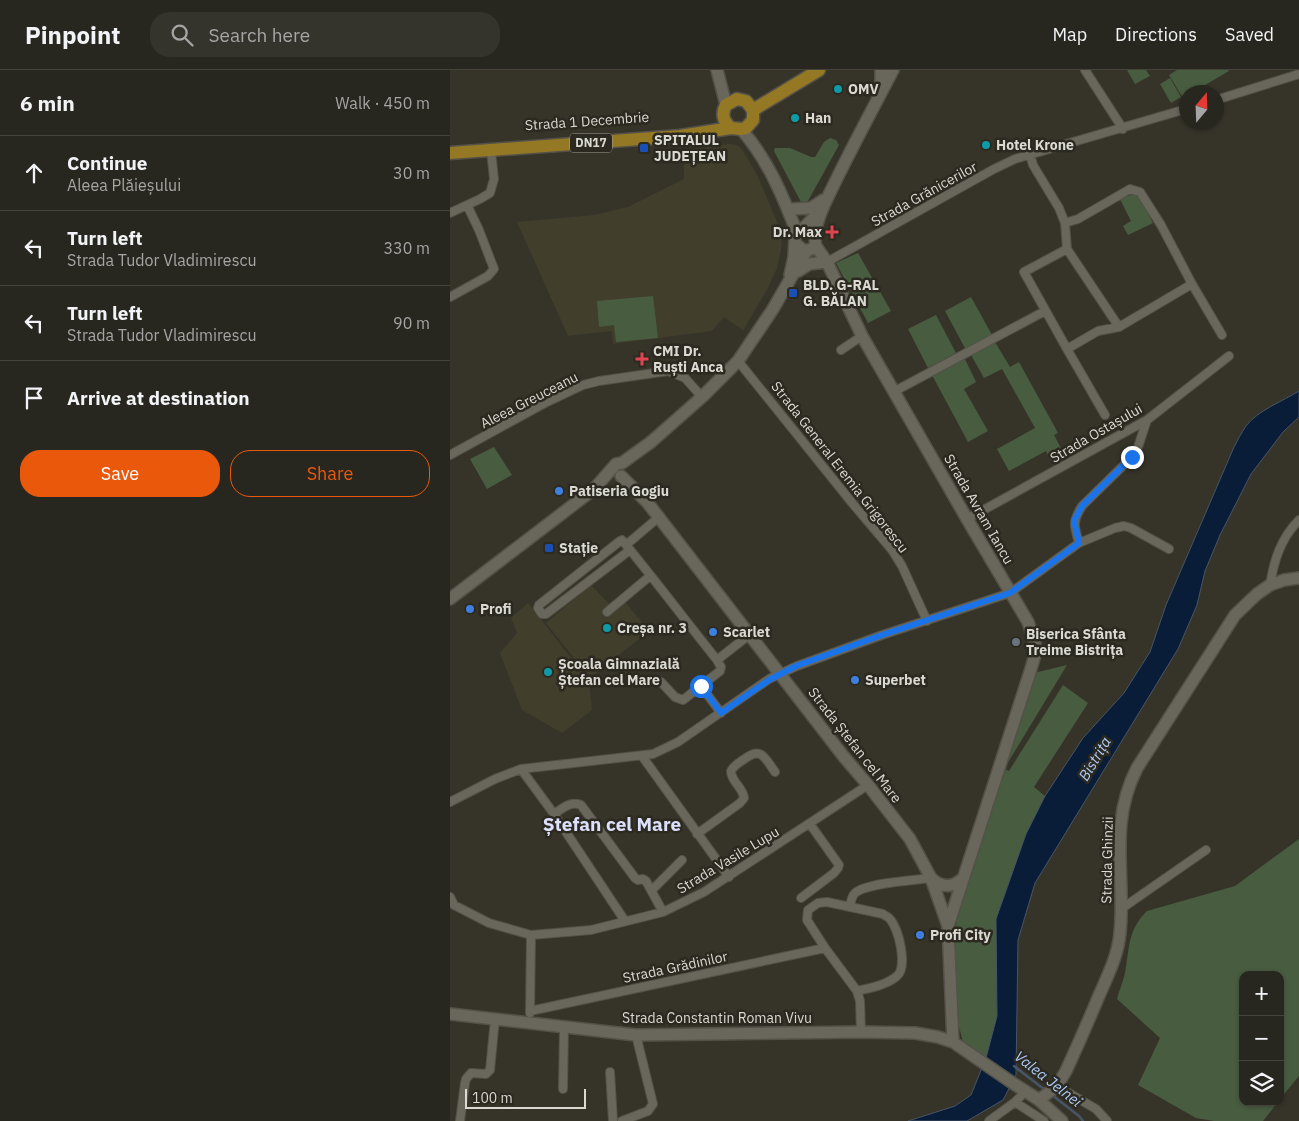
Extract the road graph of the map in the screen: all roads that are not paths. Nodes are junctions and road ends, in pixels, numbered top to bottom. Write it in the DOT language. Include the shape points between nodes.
graph roads {
  1 [pos="717,70"];
  2 [pos="802,70"];
  3 [pos="819,70"];
  4 [pos="881,70"];
  5 [pos="893,70"];
  6 [pos="1085,70"];
  7 [pos="1299,74"];
  8 [pos="881,94"];
  9 [pos="1224,97"];
  10 [pos="737,106"];
  11 [pos="1179,111"];
  12 [pos="741,127"];
  13 [pos="1122,128"];
  14 [pos="450,147"];
  15 [pos="491,151"];
  16 [pos="450,153"];
  17 [pos="1030,155"];
  18 [pos="831,191"];
  19 [pos="467,205"];
  20 [pos="790,207"];
  21 [pos="450,213"];
  22 [pos="1065,223"];
  23 [pos="807,238"];
  24 [pos="1067,249"];
  25 [pos="826,261"];
  26 [pos="792,277"];
  27 [pos="1192,284"];
  28 [pos="450,297"];
  29 [pos="1045,311"];
  30 [pos="1119,327"];
  31 [pos="1222,335"];
  32 [pos="862,336"];
  33 [pos="1067,349"];
  34 [pos="841,350"];
  35 [pos="1228,356"];
  36 [pos="738,361"];
  37 [pos="895,391"];
  38 [pos="702,397"];
  39 [pos="1105,415"];
  40 [pos="1147,420"];
  41 [pos="450,454"];
  42 [pos="621,470"];
  43 [pos="658,517"];
  44 [pos="967,519"];
  45 [pos="1299,520"];
  46 [pos="1079,543"];
  47 [pos="628,547"];
  48 [pos="1169,550"];
  49 [pos="650,576"];
  50 [pos="1299,578"];
  51 [pos="1270,585"];
  52 [pos="1010,593"];
  53 [pos="450,599"];
  54 [pos="607,612"];
  55 [pos="927,621"];
  56 [pos="749,635"];
  57 [pos="717,660"];
  58 [pos="780,674"];
  59 [pos="661,682"];
  60 [pos="701,686"];
  61 [pos="721,713"];
  62 [pos="642,756"];
  63 [pos="521,769"];
  64 [pos="775,772"];
  65 [pos="868,786"];
  66 [pos="450,802"];
  67 [pos="554,814"];
  68 [pos="810,824"];
  69 [pos="697,834"];
  70 [pos="1206,850"];
  71 [pos="682,860"];
  72 [pos="729,877"];
  73 [pos="931,878"];
  74 [pos="962,879"];
  75 [pos="652,890"];
  76 [pos="801,898"];
  77 [pos="451,904"];
  78 [pos="850,907"];
  79 [pos="1121,909"];
  80 [pos="663,912"];
  81 [pos="625,921"];
  82 [pos="948,926"];
  83 [pos="531,935"];
  84 [pos="825,948"];
  85 [pos="857,991"];
  86 [pos="530,1011"];
  87 [pos="450,1014"];
  88 [pos="495,1019"];
  89 [pos="529,1023"];
  90 [pos="564,1027"];
  91 [pos="861,1032"];
  92 [pos="636,1035"];
  93 [pos="953,1042"];
  94 [pos="610,1072"];
  95 [pos="1055,1087"];
  96 [pos="563,1089"];
  97 [pos="1026,1092"];
  98 [pos="1041,1099"];
  99 [pos="1015,1102"];
  100 [pos="460,1121"];
  101 [pos="613,1121"];
  102 [pos="622,1121"];
  103 [pos="989,1121"];
  104 [pos="1044,1121"];
  105 [pos="1062,1121"];
  106 [pos="1107,1121"];
  1 -- 10 [label="street"];
  2 -- 10 [label="main road, DN17"];
  3 -- 10 [label="main road, DN17"];
  4 -- 8 [label="street"];
  5 -- 8 [label="street"];
  6 -- 13 [label="street"];
  7 -- 9 [label="street"];
  8 -- 18 [label="street"];
  10 -- 12 [label="main road" via="754,115"];
  10 -- 12 [label="main road" via="724,119"];
  10 -- 14 [label="main road, Strada 1 Decembrie / DN17" via="710,124 679,130"];
  11 -- 13 [label="street, Strada Grănicerilor"];
  12 -- 15 [label="main road, Strada 1 Decembrie / DN17" via="680,136"];
  12 -- 20 [label="street" via="763,157"];
  13 -- 17 [label="street, Strada Grănicerilor"];
  15 -- 16 [label="main road, Strada 1 Decembrie / DN17"];
  15 -- 19 [label="street" via="492,189 486,196"];
  17 -- 22 [label="street"];
  17 -- 25 [label="street, Strada Grănicerilor" via="994,169"];
  18 -- 20 [label="street" via="816,206 805,210"];
  18 -- 23 [label="street"];
  19 -- 21 [label="street"];
  19 -- 28 [label="street" via="494,269 488,276"];
  20 -- 23 [label="street"];
  22 -- 24 [label="street"];
  22 -- 27 [label="street" via="1078,219 1130,188 1140,192"];
  23 -- 25 [label="street, Strada Avram Iancu"];
  23 -- 26 [label="street"];
  24 -- 29 [label="street" via="1024,272"];
  24 -- 30 [label="street"];
  25 -- 26 [label="street" via="809,264"];
  25 -- 32 [label="street, Strada Avram Iancu"];
  26 -- 36 [label="street"];
  27 -- 30 [label="street"];
  27 -- 31 [label="street"];
  29 -- 33 [label="street"];
  29 -- 37 [label="street"];
  30 -- 33 [label="street" via="1098,331"];
  32 -- 34 [label="street"];
  32 -- 37 [label="street, Strada Avram Iancu"];
  33 -- 39 [label="street"];
  35 -- 40 [label="street, Strada Ostașului"];
  36 -- 38 [label="street"];
  36 -- 55 [label="street, Strada General Eremia Grigorescu" via="892,550"];
  37 -- 44 [label="street, Strada Avram Iancu"];
  38 -- 41 [label="street, Aleea Greuceanu" via="685,378 668,371 599,381 543,404"];
  38 -- 42 [label="street"];
  40 -- 44 [label="street, Strada Ostașului"];
  40 -- 46 [label="street" via="1132,457 1082,506 1076,516 1074,527"];
  42 -- 43 [label="street, Strada Ștefan cel Mare"];
  42 -- 53 [label="street"];
  43 -- 47 [label="street"];
  43 -- 56 [label="street, Strada Ștefan cel Mare"];
  44 -- 52 [label="street, Strada Avram Iancu"];
  45 -- 51 [label="street" via="1285,536"];
  46 -- 48 [label="street" via="1124,526"];
  46 -- 52 [label="street"];
  47 -- 47 [label="street" via="620,541 539,605 542,614"];
  47 -- 49 [label="street"];
  49 -- 54 [label="street"];
  49 -- 57 [label="street"];
  50 -- 51 [label="street, Strada Ghinzii"];
  51 -- 79 [label="street, Strada Ghinzii" via="1236,615 1128,786 1120,831"];
  52 -- 55 [label="street"];
  52 -- 74 [label="street, Strada Avram Iancu" via="1028,622 1036,643 1035,655"];
  55 -- 58 [label="street"];
  56 -- 57 [label="street"];
  56 -- 58 [label="street, Strada Ștefan cel Mare"];
  57 -- 60 [label="street" via="720,671"];
  58 -- 61 [label="street"];
  58 -- 65 [label="street, Strada Ștefan cel Mare"];
  59 -- 60 [label="street" via="680,700"];
  60 -- 61 [label="street"];
  61 -- 62 [label="street" via="678,742"];
  62 -- 63 [label="street"];
  62 -- 69 [label="street"];
  63 -- 66 [label="street"];
  63 -- 67 [label="street"];
  64 -- 69 [label="street" via="758,753 735,766 730,773 744,798"];
  65 -- 68 [label="street, Strada Vasile Lupu"];
  65 -- 73 [label="street, Strada Ștefan cel Mare" via="910,839"];
  67 -- 75 [label="street" via="573,803 582,805 635,878 645,880"];
  67 -- 81 [label="street"];
  68 -- 72 [label="street, Strada Vasile Lupu"];
  68 -- 76 [label="street" via="839,864 834,873"];
  69 -- 72 [label="street"];
  70 -- 79 [label="street"];
  71 -- 75 [label="street"];
  72 -- 80 [label="street, Strada Vasile Lupu"];
  73 -- 74 [label="street" via="943,886 957,884"];
  73 -- 78 [label="street" via="861,890 851,899"];
  73 -- 82 [label="street, Strada Ștefan cel Mare"];
  74 -- 82 [label="street, Strada Avram Iancu"];
  75 -- 80 [label="street"];
  77 -- 83 [label="street, Strada Vasile Lupu" via="489,923"];
  78 -- 84 [label="street" via="827,902 818,903 808,910 807,920"];
  78 -- 85 [label="street" via="890,918 903,960 898,976"];
  79 -- 95 [label="street, Strada Ghinzii" via="1114,962 1066,1071"];
  80 -- 81 [label="street, Strada Vasile Lupu"];
  81 -- 83 [label="street, Strada Vasile Lupu" via="591,930"];
  82 -- 93 [label="street, Strada Ștefan cel Mare"];
  83 -- 86 [label="street"];
  84 -- 85 [label="street"];
  84 -- 86 [label="street, Strada Grădinilor"];
  85 -- 91 [label="street"];
  86 -- 89 [label="street"];
  87 -- 88 [label="street, Strada Constantin Roman Vivu"];
  88 -- 89 [label="street, Strada Constantin Roman Vivu"];
  88 -- 100 [label="street" via="490,1070 486,1074 471,1074 466,1079"];
  89 -- 90 [label="street, Strada Constantin Roman Vivu"];
  90 -- 92 [label="street, Strada Constantin Roman Vivu"];
  90 -- 96 [label="street"];
  91 -- 92 [label="street, Strada Constantin Roman Vivu"];
  91 -- 93 [label="street, Strada Constantin Roman Vivu" via="915,1033"];
  92 -- 102 [label="street" via="653,1104 648,1111"];
  93 -- 97 [label="street, Strada Constantin Roman Vivu"];
  94 -- 101 [label="street"];
  95 -- 98 [label="street, Strada Ghinzii"];
  95 -- 106 [label="street" via="1096,1109"];
  97 -- 98 [label="street, Strada Constantin Roman Vivu"];
  97 -- 99 [label="street"];
  98 -- 105 [label="street, Strada Constantin Roman Vivu"];
  99 -- 103 [label="street"];
  99 -- 104 [label="street"];
}
